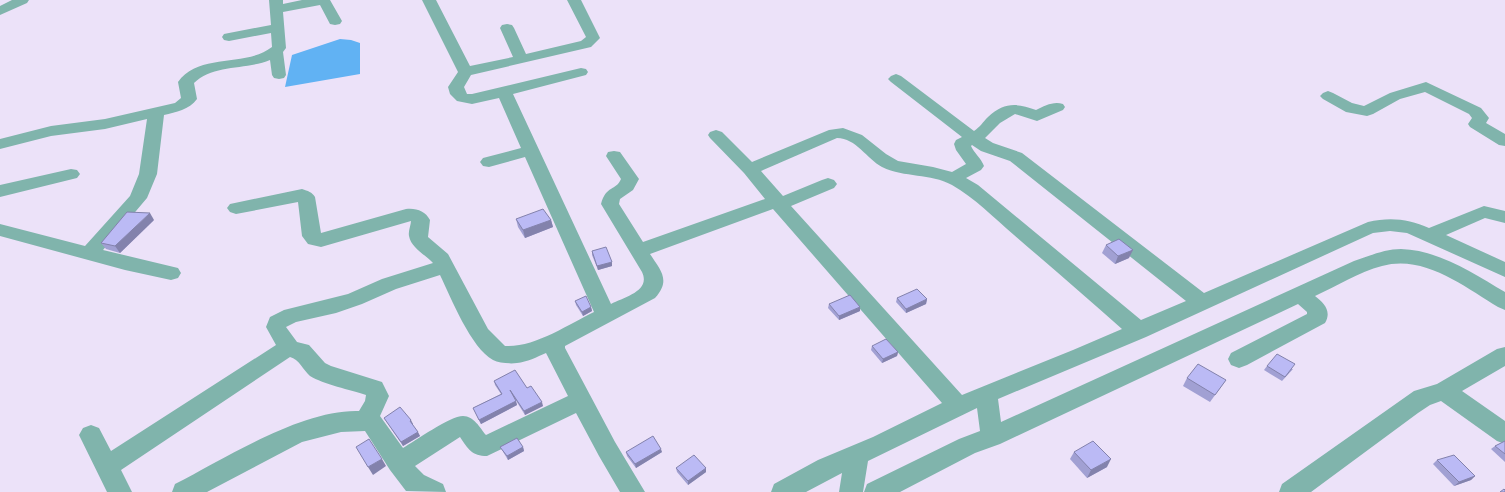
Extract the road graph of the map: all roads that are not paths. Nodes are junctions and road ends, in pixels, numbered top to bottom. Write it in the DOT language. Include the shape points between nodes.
graph roads {
  1 [pos="23,0"];
  2 [pos="430,0"];
  3 [pos="574,0"];
  4 [pos="276,4"];
  5 [pos="0,11"];
  6 [pos="335,21"];
  7 [pos="278,28"];
  8 [pos="507,28"];
  9 [pos="229,37"];
  10 [pos="276,51"];
  11 [pos="521,59"];
  12 [pos="465,72"];
  13 [pos="581,72"];
  14 [pos="279,75"];
  15 [pos="896,79"];
  16 [pos="504,92"];
  17 [pos="1328,96"];
  18 [pos="1057,107"];
  19 [pos="156,112"];
  20 [pos="716,135"];
  21 [pos="974,137"];
  22 [pos="1505,141"];
  23 [pos="0,144"];
  24 [pos="530,151"];
  25 [pos="614,156"];
  26 [pos="489,162"];
  27 [pos="750,169"];
  28 [pos="71,174"];
  29 [pos="954,178"];
  30 [pos="828,184"];
  31 [pos="0,191"];
  32 [pos="779,203"];
  33 [pos="236,208"];
  34 [pos="1505,217"];
  35 [pos="0,230"];
  36 [pos="1430,235"];
  37 [pos="638,251"];
  38 [pos="90,253"];
  39 [pos="445,266"];
  40 [pos="1505,270"];
  41 [pos="171,273"];
  42 [pos="1299,294"];
  43 [pos="1505,302"];
  44 [pos="1203,303"];
  45 [pos="606,315"];
  46 [pos="1139,331"];
  47 [pos="557,341"];
  48 [pos="290,349"];
  49 [pos="1505,355"];
  50 [pos="1239,359"];
  51 [pos="1444,391"];
  52 [pos="986,394"];
  53 [pos="581,400"];
  54 [pos="958,406"];
  55 [pos="366,420"];
  56 [pos="1505,434"];
  57 [pos="91,435"];
  58 [pos="992,437"];
  59 [pos="857,454"];
  60 [pos="399,463"];
  61 [pos="106,467"];
  62 [pos="120,492"];
  63 [pos="184,492"];
  64 [pos="434,492"];
  65 [pos="633,492"];
  66 [pos="783,492"];
  67 [pos="851,492"];
  68 [pos="876,492"];
  69 [pos="1291,492"];
  1 -- 5 [label="street"];
  2 -- 12 [label="street"];
  3 -- 11 [label="street" via="593,38 586,44"];
  4 -- 6 [label="street" via="325,2"];
  4 -- 7 [label="street"];
  7 -- 9 [label="street"];
  7 -- 10 [label="street" via="279,48"];
  8 -- 11 [label="street"];
  10 -- 14 [label="street"];
  10 -- 19 [label="street" via="262,58 195,74 186,82 189,99 187,102"];
  11 -- 12 [label="street"];
  12 -- 16 [label="street" via="456,87 462,98 472,99"];
  13 -- 16 [label="street"];
  15 -- 21 [label="street"];
  16 -- 24 [label="street"];
  17 -- 22 [label="street" via="1354,109 1367,111 1395,96 1426,87 1475,111 1481,118 1476,124"];
  18 -- 21 [label="street" via="1037,116 1012,109"];
  19 -- 23 [label="street" via="105,124 51,131"];
  19 -- 38 [label="street" via="148,174 138,198"];
  20 -- 27 [label="street"];
  21 -- 29 [label="street" via="961,146 975,166"];
  21 -- 44 [label="street" via="983,146 1016,157"];
  24 -- 26 [label="street"];
  24 -- 45 [label="street"];
  25 -- 37 [label="street" via="630,179 628,186 612,196 610,204"];
  27 -- 29 [label="street" via="841,132 857,138 873,154 896,167"];
  27 -- 32 [label="street"];
  28 -- 31 [label="street"];
  29 -- 46 [label="street" via="972,189"];
  30 -- 32 [label="street"];
  32 -- 37 [label="street"];
  32 -- 54 [label="street"];
  33 -- 39 [label="street" via="302,195 306,197 308,204 311,236 314,240 414,214 421,220 418,238 420,242 438,254"];
  34 -- 36 [label="street" via="1484,212"];
  35 -- 38 [label="street"];
  36 -- 40 [label="street"];
  36 -- 44 [label="street" via="1397,224 1368,228"];
  37 -- 45 [label="street" via="655,278 652,290"];
  38 -- 41 [label="street"];
  39 -- 47 [label="street" via="481,335 501,354 516,355"];
  39 -- 48 [label="street" via="389,284 355,299 291,315 281,320 276,327"];
  42 -- 43 [label="street" via="1361,266 1387,257 1403,256 1416,257 1451,271"];
  42 -- 50 [label="street" via="1317,309 1318,317"];
  42 -- 58 [label="street"];
  44 -- 46 [label="street"];
  45 -- 47 [label="street"];
  46 -- 52 [label="street"];
  47 -- 53 [label="street" via="554,348"];
  48 -- 55 [label="street" via="301,351 325,374 374,388 378,396"];
  48 -- 61 [label="street" via="249,372"];
  49 -- 51 [label="street"];
  51 -- 56 [label="street"];
  51 -- 69 [label="street" via="1422,398"];
  52 -- 54 [label="street"];
  52 -- 58 [label="street"];
  53 -- 60 [label="street" via="487,446 480,446 467,428 456,428"];
  53 -- 65 [label="street"];
  54 -- 59 [label="street"];
  55 -- 60 [label="street" via="373,423"];
  55 -- 63 [label="street" via="349,421 284,439"];
  57 -- 61 [label="street"];
  58 -- 68 [label="street" via="967,446"];
  59 -- 66 [label="street"];
  59 -- 67 [label="street"];
  60 -- 64 [label="street" via="415,483"];
  61 -- 62 [label="street"];
}
